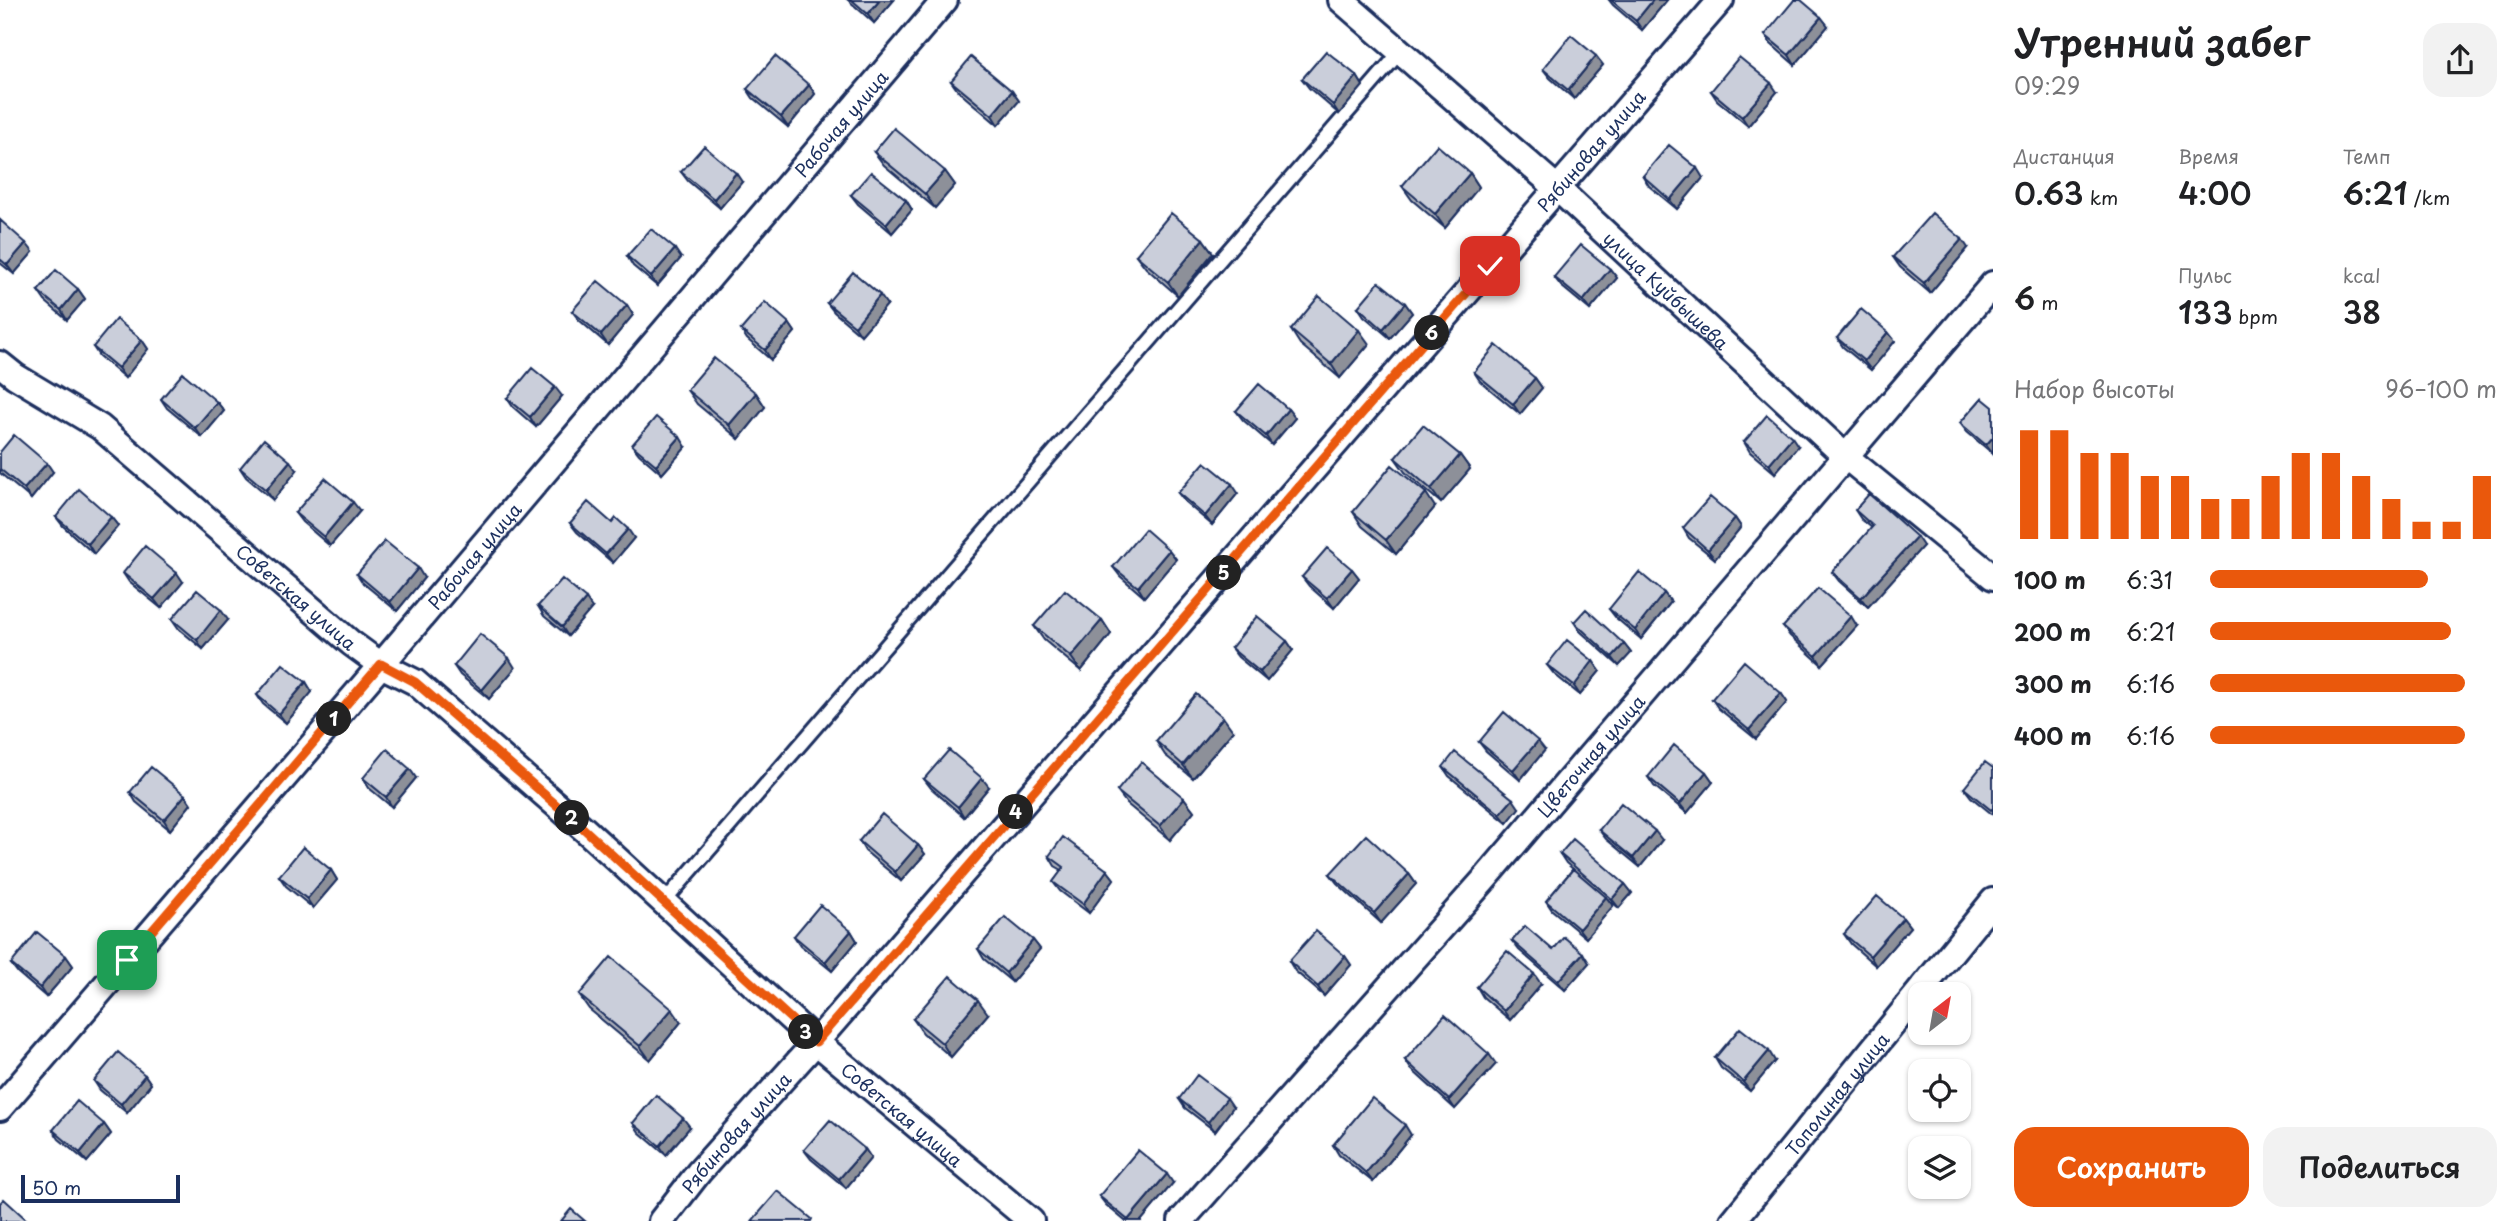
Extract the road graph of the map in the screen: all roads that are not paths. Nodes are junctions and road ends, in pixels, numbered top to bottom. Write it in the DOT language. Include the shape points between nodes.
graph roads {
  1 [pos="945,0"];
  2 [pos="1341,0"];
  3 [pos="1721,0"];
  4 [pos="1400,52"];
  5 [pos="1558,188"];
  6 [pos="1993,284"];
  7 [pos="0,364"];
  8 [pos="1845,456"];
  9 [pos="1993,577"];
  10 [pos="381,664"];
  11 [pos="1993,901"];
  12 [pos="664,902"];
  13 [pos="816,1042"];
  14 [pos="0,1108"];
  15 [pos="661,1221"];
  16 [pos="1031,1221"];
  17 [pos="1181,1221"];
  18 [pos="1734,1221"];
  1 -- 10 [label="street, Рабочая улица"];
  2 -- 4 [label="street, улица Куйбышева"];
  3 -- 5 [label="street, Рябиновая улица"];
  4 -- 5 [label="street, улица Куйбышева"];
  4 -- 12 [label="lane"];
  5 -- 8 [label="street, улица Куйбышева"];
  5 -- 13 [label="street, Рябиновая улица"];
  6 -- 8 [label="street, Цветочная улица"];
  7 -- 10 [label="street, Советская улица" via="100,427"];
  8 -- 9 [label="street, улица Куйбышева"];
  8 -- 17 [label="street, Цветочная улица" via="1483,881"];
  10 -- 12 [label="street, Советская улица" via="415,682"];
  10 -- 14 [label="street, Рабочая улица"];
  11 -- 18 [label="street, Тополиная улица"];
  12 -- 13 [label="street, Советская улица"];
  13 -- 15 [label="street, Рябиновая улица"];
  13 -- 16 [label="street, Советская улица"];
}
